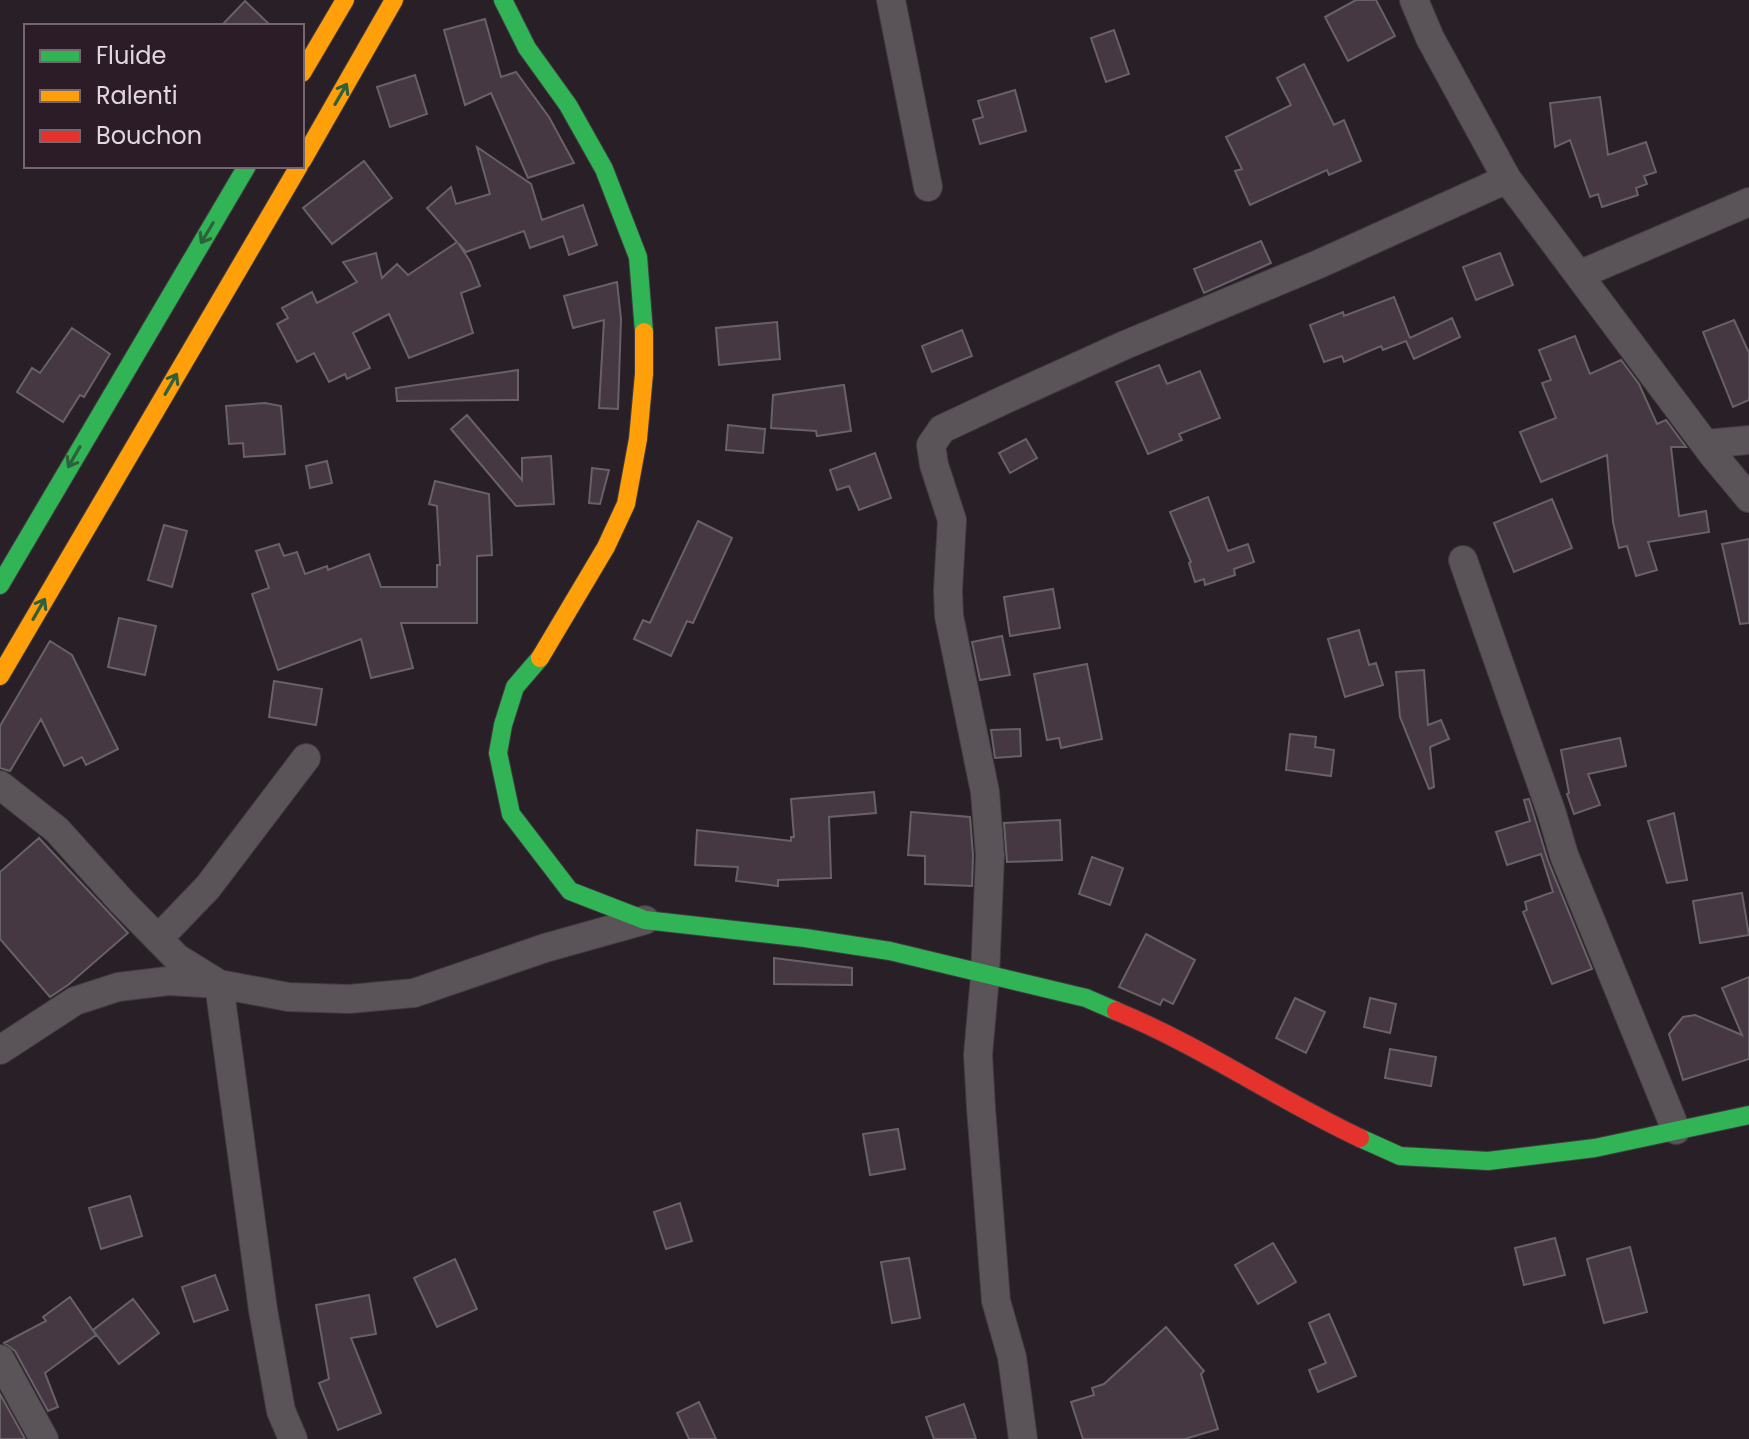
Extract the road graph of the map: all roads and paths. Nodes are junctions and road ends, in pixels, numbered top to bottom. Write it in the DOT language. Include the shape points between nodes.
graph roads {
  1 [pos="345,0"];
  2 [pos="394,0"];
  3 [pos="503,0"];
  4 [pos="891,0"];
  5 [pos="1414,0"];
  6 [pos="304,70"];
  7 [pos="304,159"];
  8 [pos="246,168"];
  9 [pos="299,168"];
  10 [pos="1507,179"];
  11 [pos="928,187"];
  12 [pos="1749,202"];
  13 [pos="1581,274"];
  14 [pos="1749,440"];
  15 [pos="1706,444"];
  16 [pos="1749,498"];
  17 [pos="1463,560"];
  18 [pos="0,585"];
  19 [pos="0,676"];
  20 [pos="306,758"];
  21 [pos="0,785"];
  22 [pos="645,920"];
  23 [pos="158,939"];
  24 [pos="985,976"];
  25 [pos="219,984"];
  26 [pos="0,1050"];
  27 [pos="1749,1115"];
  28 [pos="1676,1130"];
  29 [pos="0,1359"];
  30 [pos="44,1439"];
  31 [pos="293,1439"];
  32 [pos="1023,1439"];
  1 -- 6 [label="street"];
  7 -- 2 [label="street, one-way"];
  3 -- 22 [label="street" via="527,48 604,169 638,257 644,374 626,504 543,654 515,687 498,753 511,814 561,881 570,891"];
  4 -- 11 [label="street"];
  5 -- 10 [label="street"];
  8 -- 18 [label="street, one-way"];
  19 -- 9 [label="street, one-way"];
  10 -- 13 [label="street"];
  10 -- 24 [label="street" via="1006,399 942,429 931,445 952,520 949,616 985,792 990,855"];
  12 -- 13 [label="street"];
  13 -- 15 [label="street"];
  14 -- 15 [label="street"];
  15 -- 16 [label="street"];
  17 -- 28 [label="street" via="1564,855"];
  20 -- 23 [label="street" via="208,887"];
  21 -- 23 [label="street" via="57,830"];
  22 -- 24 [label="street" via="890,951"];
  22 -- 25 [label="street" via="414,993 288,997"];
  23 -- 25 [label="street" via="177,958"];
  24 -- 28 [label="street" via="1086,998 1136,1019 1400,1156 1488,1161 1595,1148"];
  24 -- 32 [label="street" via="978,1055 996,1301 1012,1357"];
  25 -- 26 [label="street" via="168,981 118,987 75,1001"];
  25 -- 31 [label="street" via="263,1310 281,1411"];
  27 -- 28 [label="street"];
  29 -- 30 [label="street"];
}
